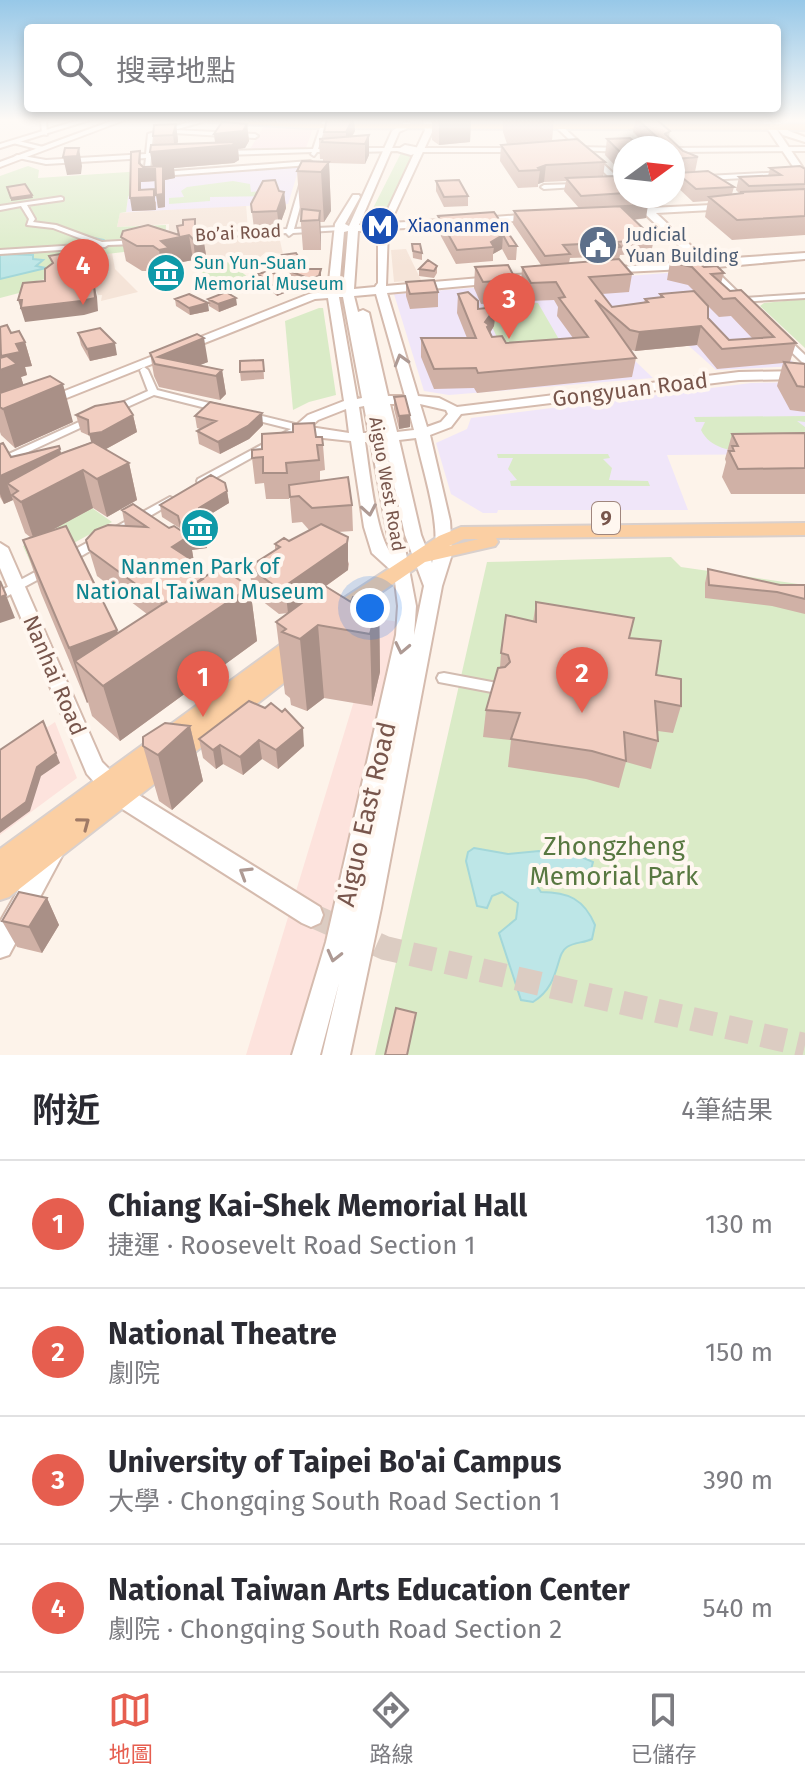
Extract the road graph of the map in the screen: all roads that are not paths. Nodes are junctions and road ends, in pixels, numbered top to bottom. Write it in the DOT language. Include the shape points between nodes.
graph roads {
  1 [pos="147,168"];
  2 [pos="202,168"];
  3 [pos="237,168"];
  4 [pos="373,168"];
  5 [pos="386,168"];
  6 [pos="411,168"];
  7 [pos="702,168"];
  8 [pos="200,171"];
  9 [pos="804,174"];
  10 [pos="713,178"];
  11 [pos="696,179"];
  12 [pos="304,183"];
  13 [pos="601,184"];
  14 [pos="587,185"];
  15 [pos="613,185"];
  16 [pos="544,187"];
  17 [pos="726,189"];
  18 [pos="61,199"];
  19 [pos="23,204"];
  20 [pos="739,205"];
  21 [pos="0,208"];
  22 [pos="646,208"];
  23 [pos="648,210"];
  24 [pos="611,213"];
  25 [pos="552,216"];
  26 [pos="384,226"];
  27 [pos="358,228"];
  28 [pos="339,229"];
  29 [pos="289,232"];
  30 [pos="185,239"];
  31 [pos="150,241"];
  32 [pos="105,243"];
  33 [pos="0,252"];
  34 [pos="805,256"];
  35 [pos="705,265"];
  36 [pos="590,272"];
  37 [pos="546,275"];
  38 [pos="380,288"];
  39 [pos="353,291"];
  40 [pos="333,294"];
  41 [pos="805,296"];
  42 [pos="742,300"];
  43 [pos="756,314"];
  44 [pos="777,333"];
  45 [pos="805,360"];
  46 [pos="144,370"];
  47 [pos="805,375"];
  48 [pos="153,392"];
  49 [pos="412,401"];
  50 [pos="378,403"];
  51 [pos="352,405"];
  52 [pos="230,411"];
  53 [pos="455,411"];
  54 [pos="245,415"];
  55 [pos="300,428"];
  56 [pos="422,433"];
  57 [pos="385,435"];
  58 [pos="357,438"];
  59 [pos="0,462"];
  60 [pos="805,518"];
  61 [pos="805,529"];
  62 [pos="805,541"];
  63 [pos="444,542"];
  64 [pos="0,548"];
  65 [pos="422,558"];
  66 [pos="402,571"];
  67 [pos="433,586"];
  68 [pos="8,592"];
  69 [pos="444,678"];
  70 [pos="497,688"];
  71 [pos="114,790"];
  72 [pos="55,846"];
  73 [pos="0,864"];
  74 [pos="0,888"];
  75 [pos="311,915"];
  76 [pos="0,946"];
  77 [pos="306,1055"];
  78 [pos="336,1055"];
  1 -- 8 [label="street" via="147,175"];
  2 -- 8 [label="street"];
  3 -- 8 [label="street"];
  4 -- 28 [label="street, Aiguo West Road"];
  5 -- 27 [label="street, Aiguo West Road"];
  6 -- 26 [label="street, Aiguo West Road"];
  7 -- 10 [label="street"];
  9 -- 10 [label="street"];
  10 -- 11 [label="street"];
  10 -- 17 [label="street"];
  12 -- 29 [label="street"];
  13 -- 15 [label="street"];
  14 -- 16 [label="street"];
  18 -- 19 [label="street"];
  19 -- 21 [label="street"];
  19 -- 32 [label="street" via="32,219 29,224 54,226"];
  20 -- 23 [label="street"];
  22 -- 23 [label="street"];
  23 -- 24 [label="street"];
  23 -- 35 [label="street"];
  25 -- 26 [label="street, Bo’ai Road"];
  26 -- 27 [label="street, Bo’ai Road"];
  26 -- 38 [label="street, Aiguo West Road"];
  27 -- 28 [label="street, Bo’ai Road"];
  27 -- 39 [label="street, Aiguo West Road"];
  28 -- 29 [label="street, Bo’ai Road"];
  28 -- 40 [label="street, Aiguo West Road"];
  29 -- 30 [label="street, Bo’ai Road"];
  31 -- 32 [label="street"];
  32 -- 33 [label="street" via="95,248"];
  34 -- 35 [label="street"];
  35 -- 36 [label="street"];
  35 -- 42 [label="street"];
  37 -- 38 [label="street"];
  38 -- 39 [label="street"];
  49 -- 38 [label="street, Aiguo West Road, one-way"];
  39 -- 40 [label="street"];
  39 -- 50 [label="street, Aiguo West Road"];
  40 -- 46 [label="street"];
  40 -- 46 [label="street" via="311,297 27,413"];
  40 -- 51 [label="street, Aiguo West Road"];
  41 -- 42 [label="street"];
  42 -- 43 [label="street"];
  44 -- 45 [label="street"];
  46 -- 48 [label="street"];
  47 -- 53 [label="street, Gongyuan Road" via="739,376"];
  48 -- 52 [label="street"];
  48 -- 59 [label="street"];
  49 -- 50 [label="street"];
  49 -- 53 [label="street" via="440,402"];
  49 -- 56 [label="street, Aiguo West Road"];
  50 -- 51 [label="street"];
  50 -- 57 [label="street, Aiguo West Road"];
  51 -- 55 [label="street" via="322,411"];
  51 -- 58 [label="street, Aiguo West Road"];
  53 -- 56 [label="street" via="449,426"];
  54 -- 55 [label="street"];
  55 -- 58 [label="street" via="324,437"];
  55 -- 68 [label="street"];
  56 -- 57 [label="street"];
  56 -- 63 [label="street, Aiguo West Road"];
  57 -- 58 [label="street"];
  57 -- 65 [label="street, Aiguo West Road"];
  57 -- 66 [label="street, Aiguo West Road"];
  58 -- 66 [label="street, Aiguo West Road, one-way" via="380,553"];
  60 -- 63 [label="main road, 9" via="477,519 456,522"];
  61 -- 63 [label="main road, 9" via="484,530"];
  62 -- 63 [label="main road, 9"];
  63 -- 65 [label="main road, 9"];
  63 -- 67 [label="street, Aiguo East Road"];
  64 -- 68 [label="street, Nanhai Road"];
  65 -- 66 [label="main road, 9"];
  65 -- 67 [label="street"];
  66 -- 71 [label="main road, 9" via="366,591"];
  66 -- 71 [label="main road, 9" via="373,605"];
  66 -- 77 [label="street, Aiguo East Road, one-way" via="405,635 338,942"];
  67 -- 78 [label="street, Aiguo East Road"];
  68 -- 71 [label="street, Nanhai Road" via="94,768"];
  69 -- 70 [label="street"];
  72 -- 71 [label="main road, 9, one-way"];
  71 -- 73 [label="main road, 9"];
  75 -- 71 [label="street, one-way"];
  72 -- 74 [label="main road, 9"];
  72 -- 76 [label="street"];
}
